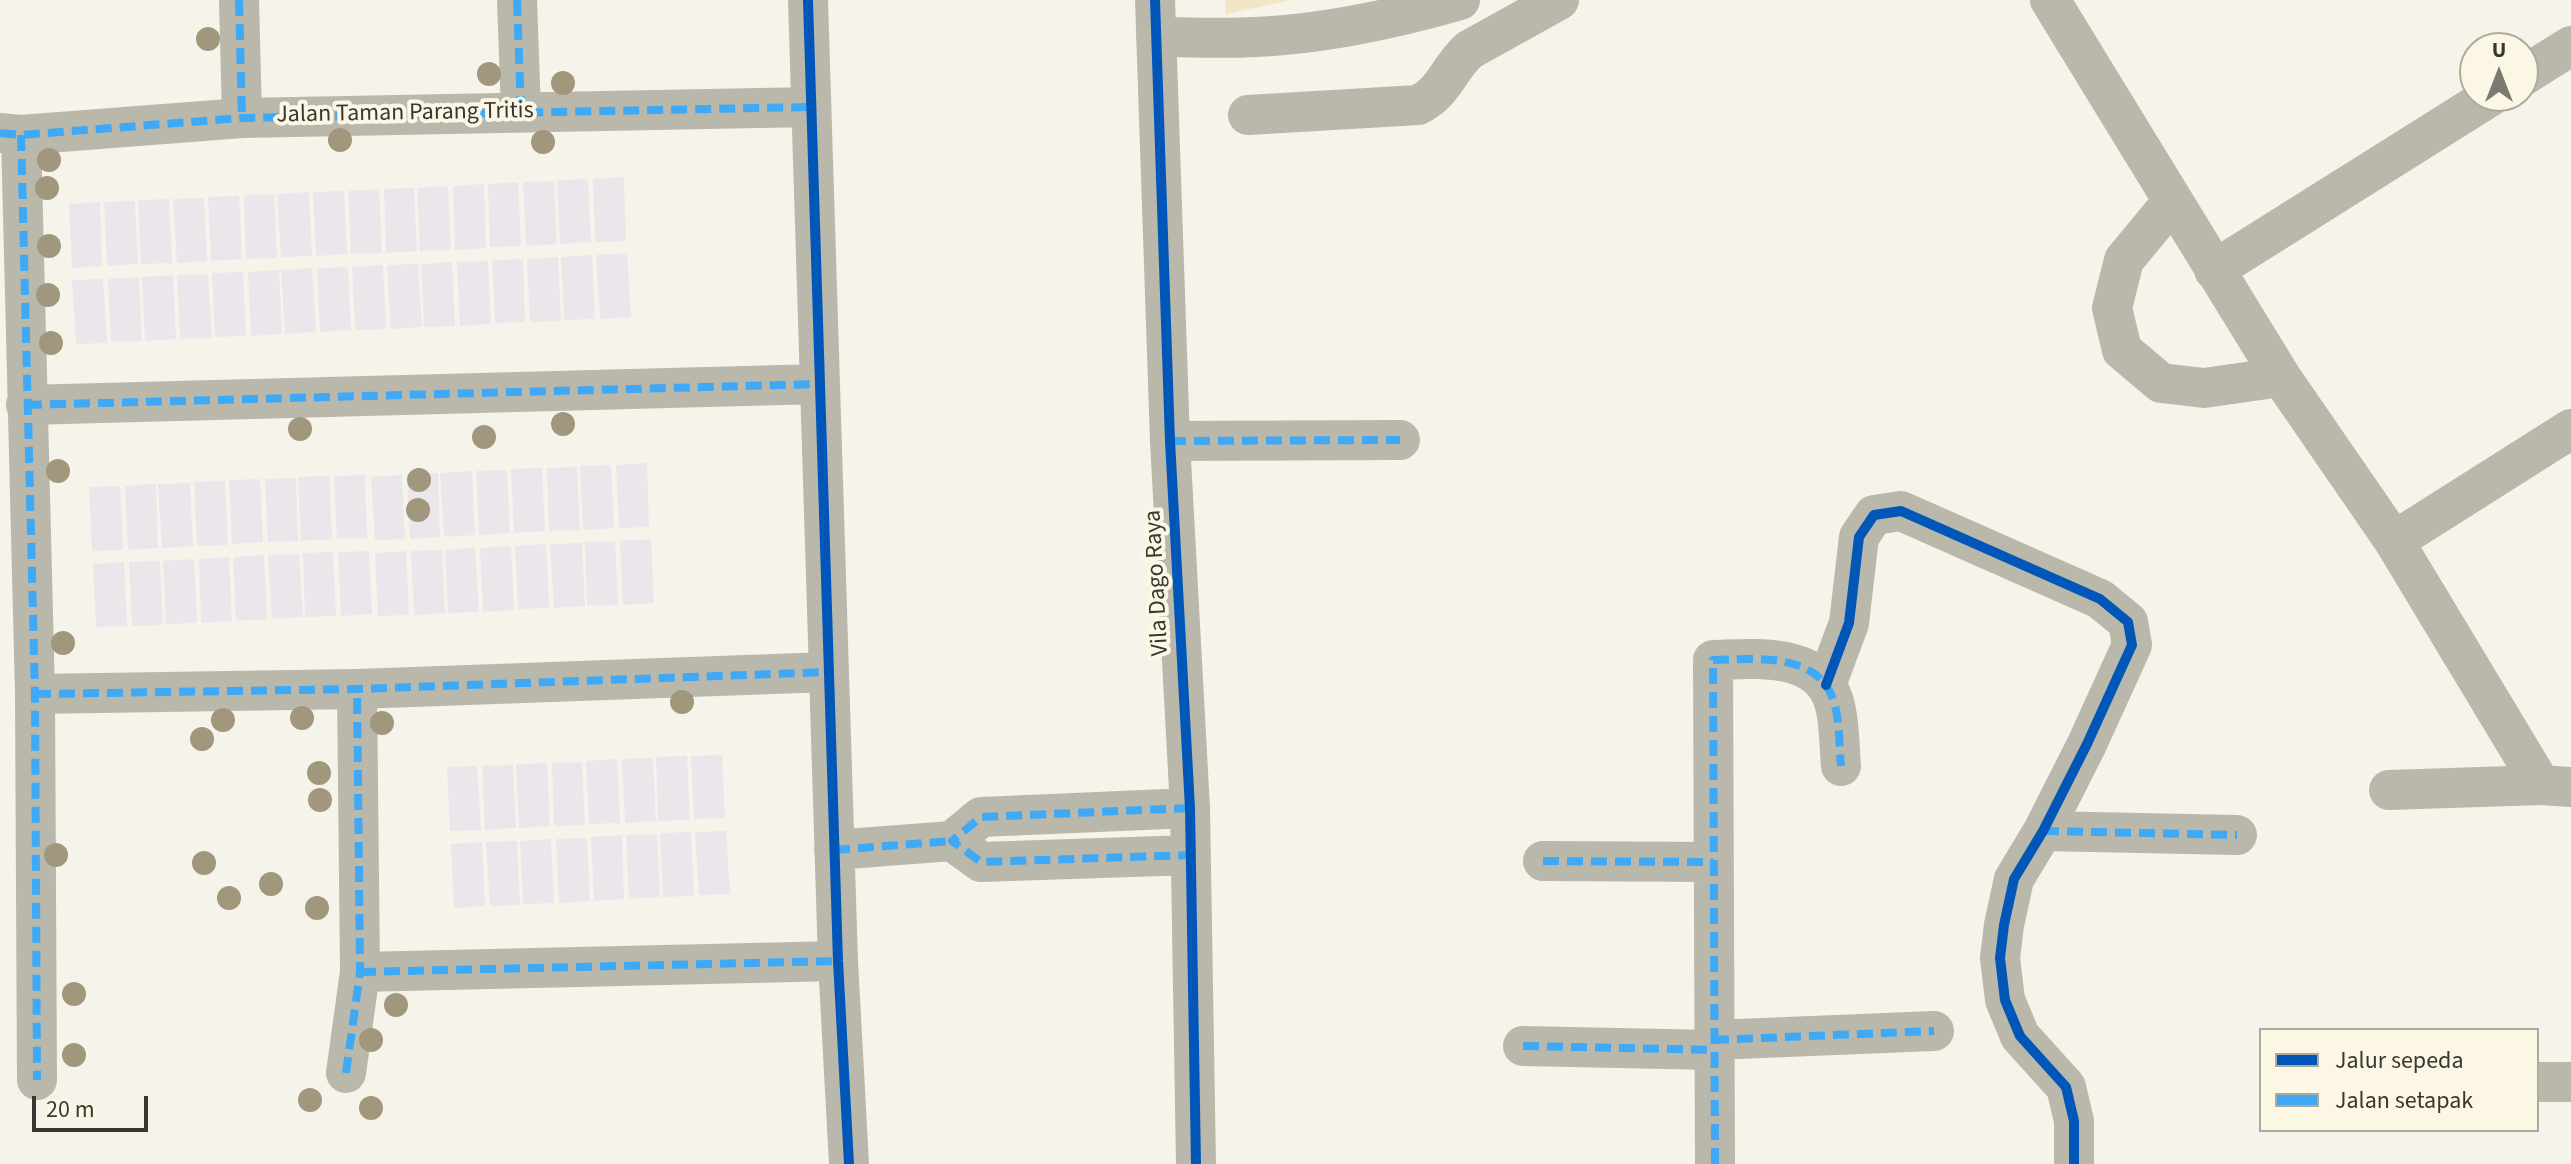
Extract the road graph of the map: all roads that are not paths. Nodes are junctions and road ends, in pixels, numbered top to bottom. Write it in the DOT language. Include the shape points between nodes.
graph roads {
  1 [pos="239,0"];
  2 [pos="517,0"];
  3 [pos="808,0"];
  4 [pos="1460,0"];
  5 [pos="1559,0"];
  6 [pos="2054,1"];
  7 [pos="1156,18"];
  8 [pos="2571,46"];
  9 [pos="2539,66"];
  10 [pos="811,107"];
  11 [pos="521,111"];
  12 [pos="2466,112"];
  13 [pos="1248,115"];
  14 [pos="242,118"];
  15 [pos="10,134"];
  16 [pos="2172,202"];
  17 [pos="2214,270"];
  18 [pos="2281,377"];
  19 [pos="820,384"];
  20 [pos="26,405"];
  21 [pos="2571,429"];
  22 [pos="1400,440"];
  23 [pos="1170,441"];
  24 [pos="2394,541"];
  25 [pos="829,672"];
  26 [pos="1826,685"];
  27 [pos="357,689"];
  28 [pos="35,694"];
  29 [pos="1841,766"];
  30 [pos="2556,786"];
  31 [pos="2389,790"];
  32 [pos="1190,808"];
  33 [pos="2043,831"];
  34 [pos="2237,835"];
  35 [pos="952,841"];
  36 [pos="834,850"];
  37 [pos="1191,855"];
  38 [pos="1543,861"];
  39 [pos="1713,862"];
  40 [pos="838,961"];
  41 [pos="360,972"];
  42 [pos="1934,1031"];
  43 [pos="1713,1045"];
  44 [pos="1523,1046"];
  45 [pos="346,1073"];
  46 [pos="37,1080"];
  47 [pos="2539,1082"];
  48 [pos="2571,1082"];
  49 [pos="849,1164"];
  50 [pos="1196,1164"];
  51 [pos="1715,1164"];
  52 [pos="2074,1164"];
  1 -- 14 [label="street"];
  2 -- 11 [label="street"];
  3 -- 10 [label="street"];
  4 -- 7 [label="street" via="1385,19 1254,38"];
  5 -- 13 [label="street" via="1469,50 1434,98 1418,105"];
  6 -- 16 [label="street"];
  7 -- 23 [label="street, Vila Dago Raya"];
  8 -- 9 [label="street"];
  10 -- 11 [label="street, Jalan Taman Parang Tritis"];
  10 -- 19 [label="street"];
  11 -- 14 [label="street, Jalan Taman Parang Tritis"];
  12 -- 17 [label="street"];
  14 -- 15 [label="street, Jalan Taman Parang Tritis"];
  15 -- 20 [label="street"];
  16 -- 17 [label="street"];
  16 -- 18 [label="street" via="2124,260 2112,308 2122,350 2161,383 2204,388"];
  17 -- 18 [label="street"];
  18 -- 24 [label="street"];
  19 -- 20 [label="street"];
  19 -- 25 [label="street"];
  20 -- 28 [label="street"];
  21 -- 24 [label="street"];
  22 -- 23 [label="street"];
  23 -- 32 [label="street, Vila Dago Raya"];
  24 -- 30 [label="street"];
  25 -- 27 [label="street"];
  25 -- 36 [label="street"];
  26 -- 29 [label="street" via="1834,703"];
  26 -- 33 [label="street" via="1849,623 1859,537 1874,515 1901,511 2100,599 2128,622 2132,645"];
  26 -- 39 [label="street" via="1812,670 1771,659 1713,660"];
  27 -- 28 [label="street"];
  27 -- 41 [label="street"];
  28 -- 46 [label="street"];
  30 -- 31 [label="street"];
  32 -- 35 [label="street" via="981,817"];
  32 -- 37 [label="street, Vila Dago Raya"];
  33 -- 34 [label="street"];
  33 -- 52 [label="street" via="2014,879 2000,958 2005,1000 2020,1036 2066,1087 2074,1121"];
  35 -- 36 [label="street"];
  35 -- 37 [label="street" via="981,862"];
  36 -- 40 [label="street"];
  37 -- 50 [label="street, Vila Dago Raya"];
  38 -- 39 [label="street"];
  39 -- 43 [label="street"];
  40 -- 41 [label="street"];
  40 -- 49 [label="street"];
  41 -- 45 [label="street"];
  42 -- 43 [label="street"];
  43 -- 44 [label="street"];
  43 -- 51 [label="street"];
  47 -- 48 [label="street"];
}
